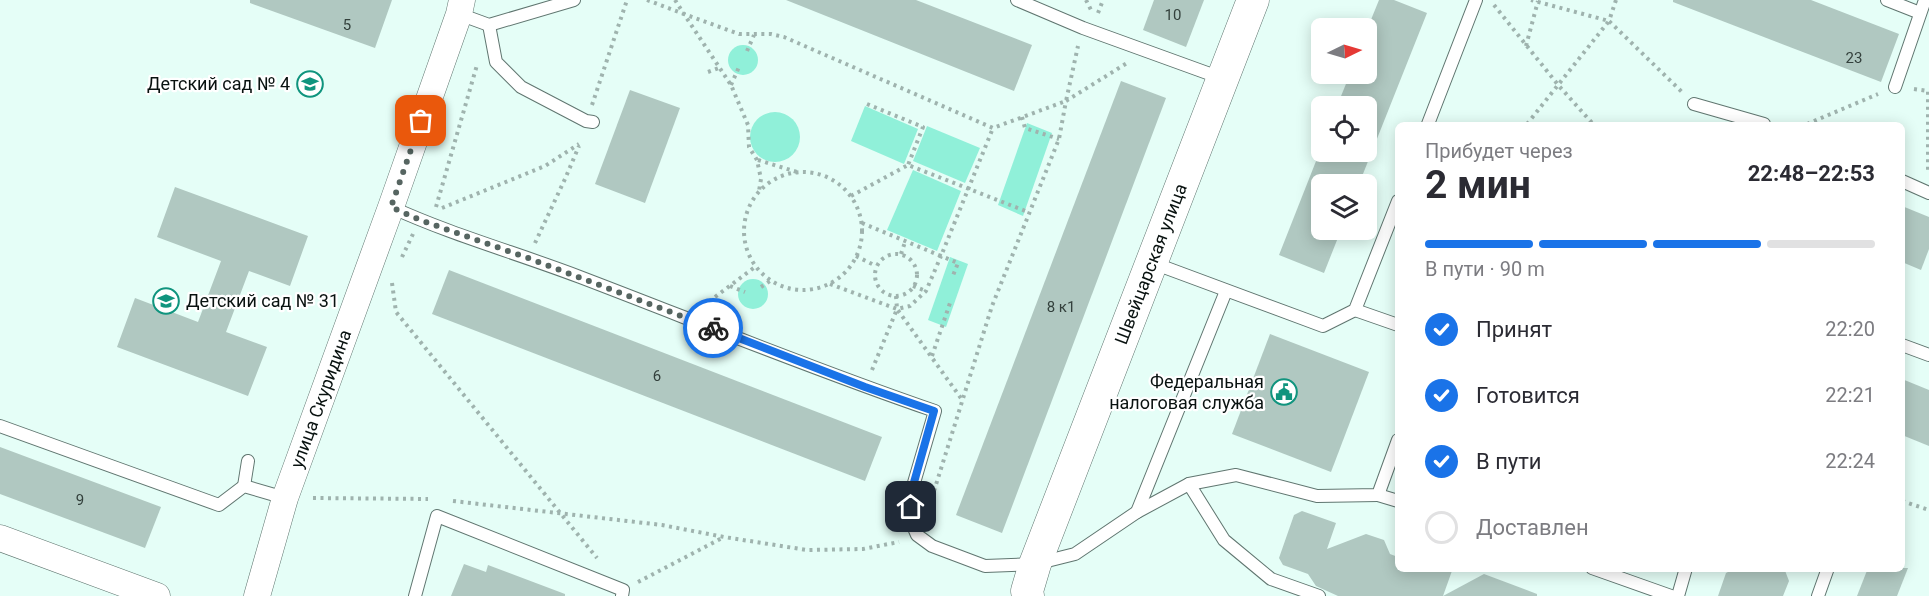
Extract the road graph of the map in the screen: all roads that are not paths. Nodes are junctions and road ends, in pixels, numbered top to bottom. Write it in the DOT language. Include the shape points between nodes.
graph roads {
  1 [pos="574,0"];
  2 [pos="1017,0"];
  3 [pos="1253,0"];
  4 [pos="1476,0"];
  5 [pos="1887,0"];
  6 [pos="1925,0"];
  7 [pos="461,7"];
  8 [pos="1920,13"];
  9 [pos="489,25"];
  10 [pos="1222,78"];
  11 [pos="1895,87"];
  12 [pos="1694,104"];
  13 [pos="593,122"];
  14 [pos="1429,122"];
  15 [pos="1757,122"];
  16 [pos="1905,182"];
  17 [pos="1929,193"];
  18 [pos="391,207"];
  19 [pos="1395,209"];
  20 [pos="1151,262"];
  21 [pos="1226,291"];
  22 [pos="1355,310"];
  23 [pos="1395,325"];
  24 [pos="1905,346"];
  25 [pos="1929,355"];
  26 [pos="0,426"];
  27 [pos="1395,448"];
  28 [pos="248,461"];
  29 [pos="1189,484"];
  30 [pos="244,486"];
  31 [pos="1378,495"];
  32 [pos="285,498"];
  33 [pos="1395,500"];
  34 [pos="1137,513"];
  35 [pos="0,538"];
  36 [pos="1035,564"];
  37 [pos="1603,572"];
  38 [pos="1685,572"];
  39 [pos="1827,572"];
  40 [pos="623,593"];
  41 [pos="157,596"];
  42 [pos="257,596"];
  43 [pos="415,596"];
  44 [pos="1028,596"];
  45 [pos="1319,596"];
  46 [pos="1671,596"];
  47 [pos="1678,596"];
  48 [pos="1818,596"];
  1 -- 9 [label="lane"];
  2 -- 10 [label="lane"];
  3 -- 10 [label="street, Швейцарская улица"];
  4 -- 14 [label="lane"];
  5 -- 8 [label="lane"];
  6 -- 8 [label="lane"];
  7 -- 9 [label="lane"];
  7 -- 18 [label="street, улица Скуридина"];
  8 -- 11 [label="lane"];
  9 -- 13 [label="lane" via="496,62 521,87"];
  10 -- 20 [label="street, Швейцарская улица"];
  12 -- 15 [label="lane"];
  16 -- 17 [label="lane"];
  18 -- 32 [label="street, улица Скуридина"];
  18 -- 36 [label="lane" via="934,411 911,493 911,521 917,535 932,546 985,566"];
  19 -- 22 [label="lane"];
  20 -- 21 [label="lane"];
  20 -- 36 [label="street, Швейцарская улица"];
  21 -- 22 [label="lane" via="1323,326"];
  21 -- 34 [label="lane"];
  22 -- 23 [label="lane"];
  24 -- 25 [label="lane"];
  26 -- 30 [label="lane" via="219,506"];
  27 -- 31 [label="lane"];
  28 -- 30 [label="lane"];
  29 -- 31 [label="lane" via="1236,475 1317,496"];
  29 -- 34 [label="lane"];
  29 -- 45 [label="lane" via="1224,540 1270,579"];
  30 -- 32 [label="lane"];
  31 -- 33 [label="lane"];
  32 -- 42 [label="street, улица Скуридина"];
  34 -- 36 [label="lane" via="1075,554"];
  35 -- 41 [label="street"];
  36 -- 44 [label="street, Швейцарская улица"];
  37 -- 46 [label="lane"];
  38 -- 47 [label="lane"];
  39 -- 48 [label="lane"];
  40 -- 43 [label="lane" via="437,516"];
}
